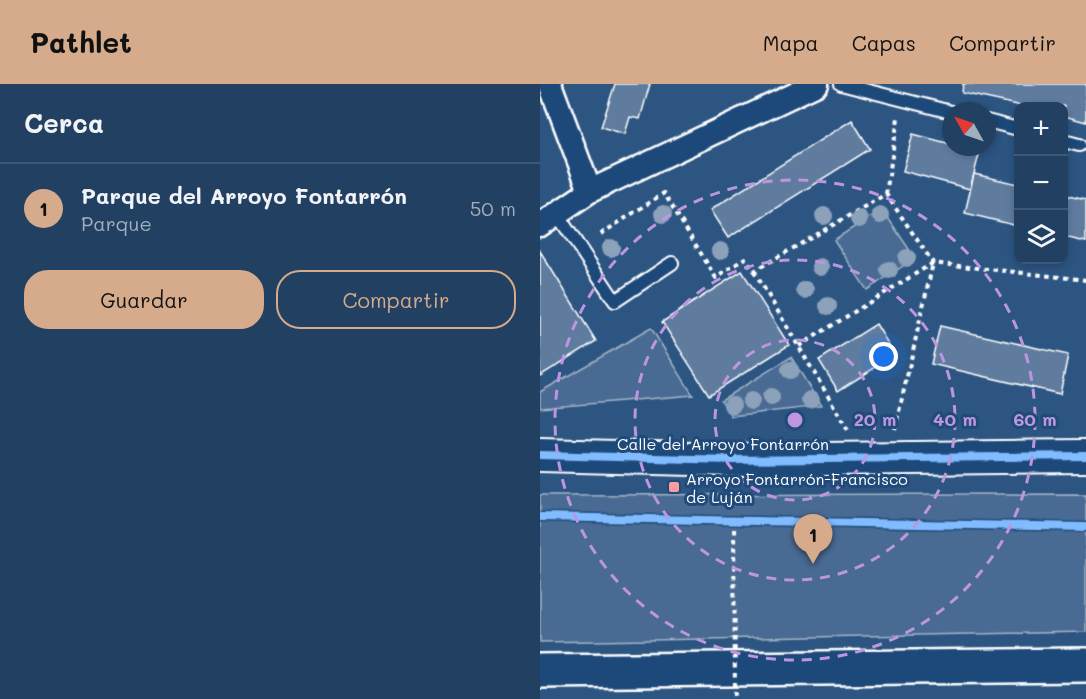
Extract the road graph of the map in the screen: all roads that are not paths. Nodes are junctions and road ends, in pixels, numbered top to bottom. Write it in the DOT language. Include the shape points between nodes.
graph roads {
  1 [pos="550,84"];
  2 [pos="817,84"];
  3 [pos="841,84"];
  4 [pos="942,110"];
  5 [pos="996,123"];
  6 [pos="1014,128"];
  7 [pos="1068,142"];
  8 [pos="1079,145"];
  9 [pos="590,191"];
  10 [pos="548,219"];
  11 [pos="672,263"];
  12 [pos="540,455"];
  13 [pos="1086,456"];
  14 [pos="1086,665"];
  15 [pos="540,671"];
  1 -- 9 [label="street"];
  2 -- 9 [label="street"];
  3 -- 4 [label="lane"];
  5 -- 6 [label="lane"];
  7 -- 8 [label="lane"];
  9 -- 10 [label="street"];
  10 -- 11 [label="lane" via="615,301"];
  12 -- 13 [label="street, Calle del Arroyo Fontarrón" via="730,460"];
  14 -- 15 [label="highway"];
}
